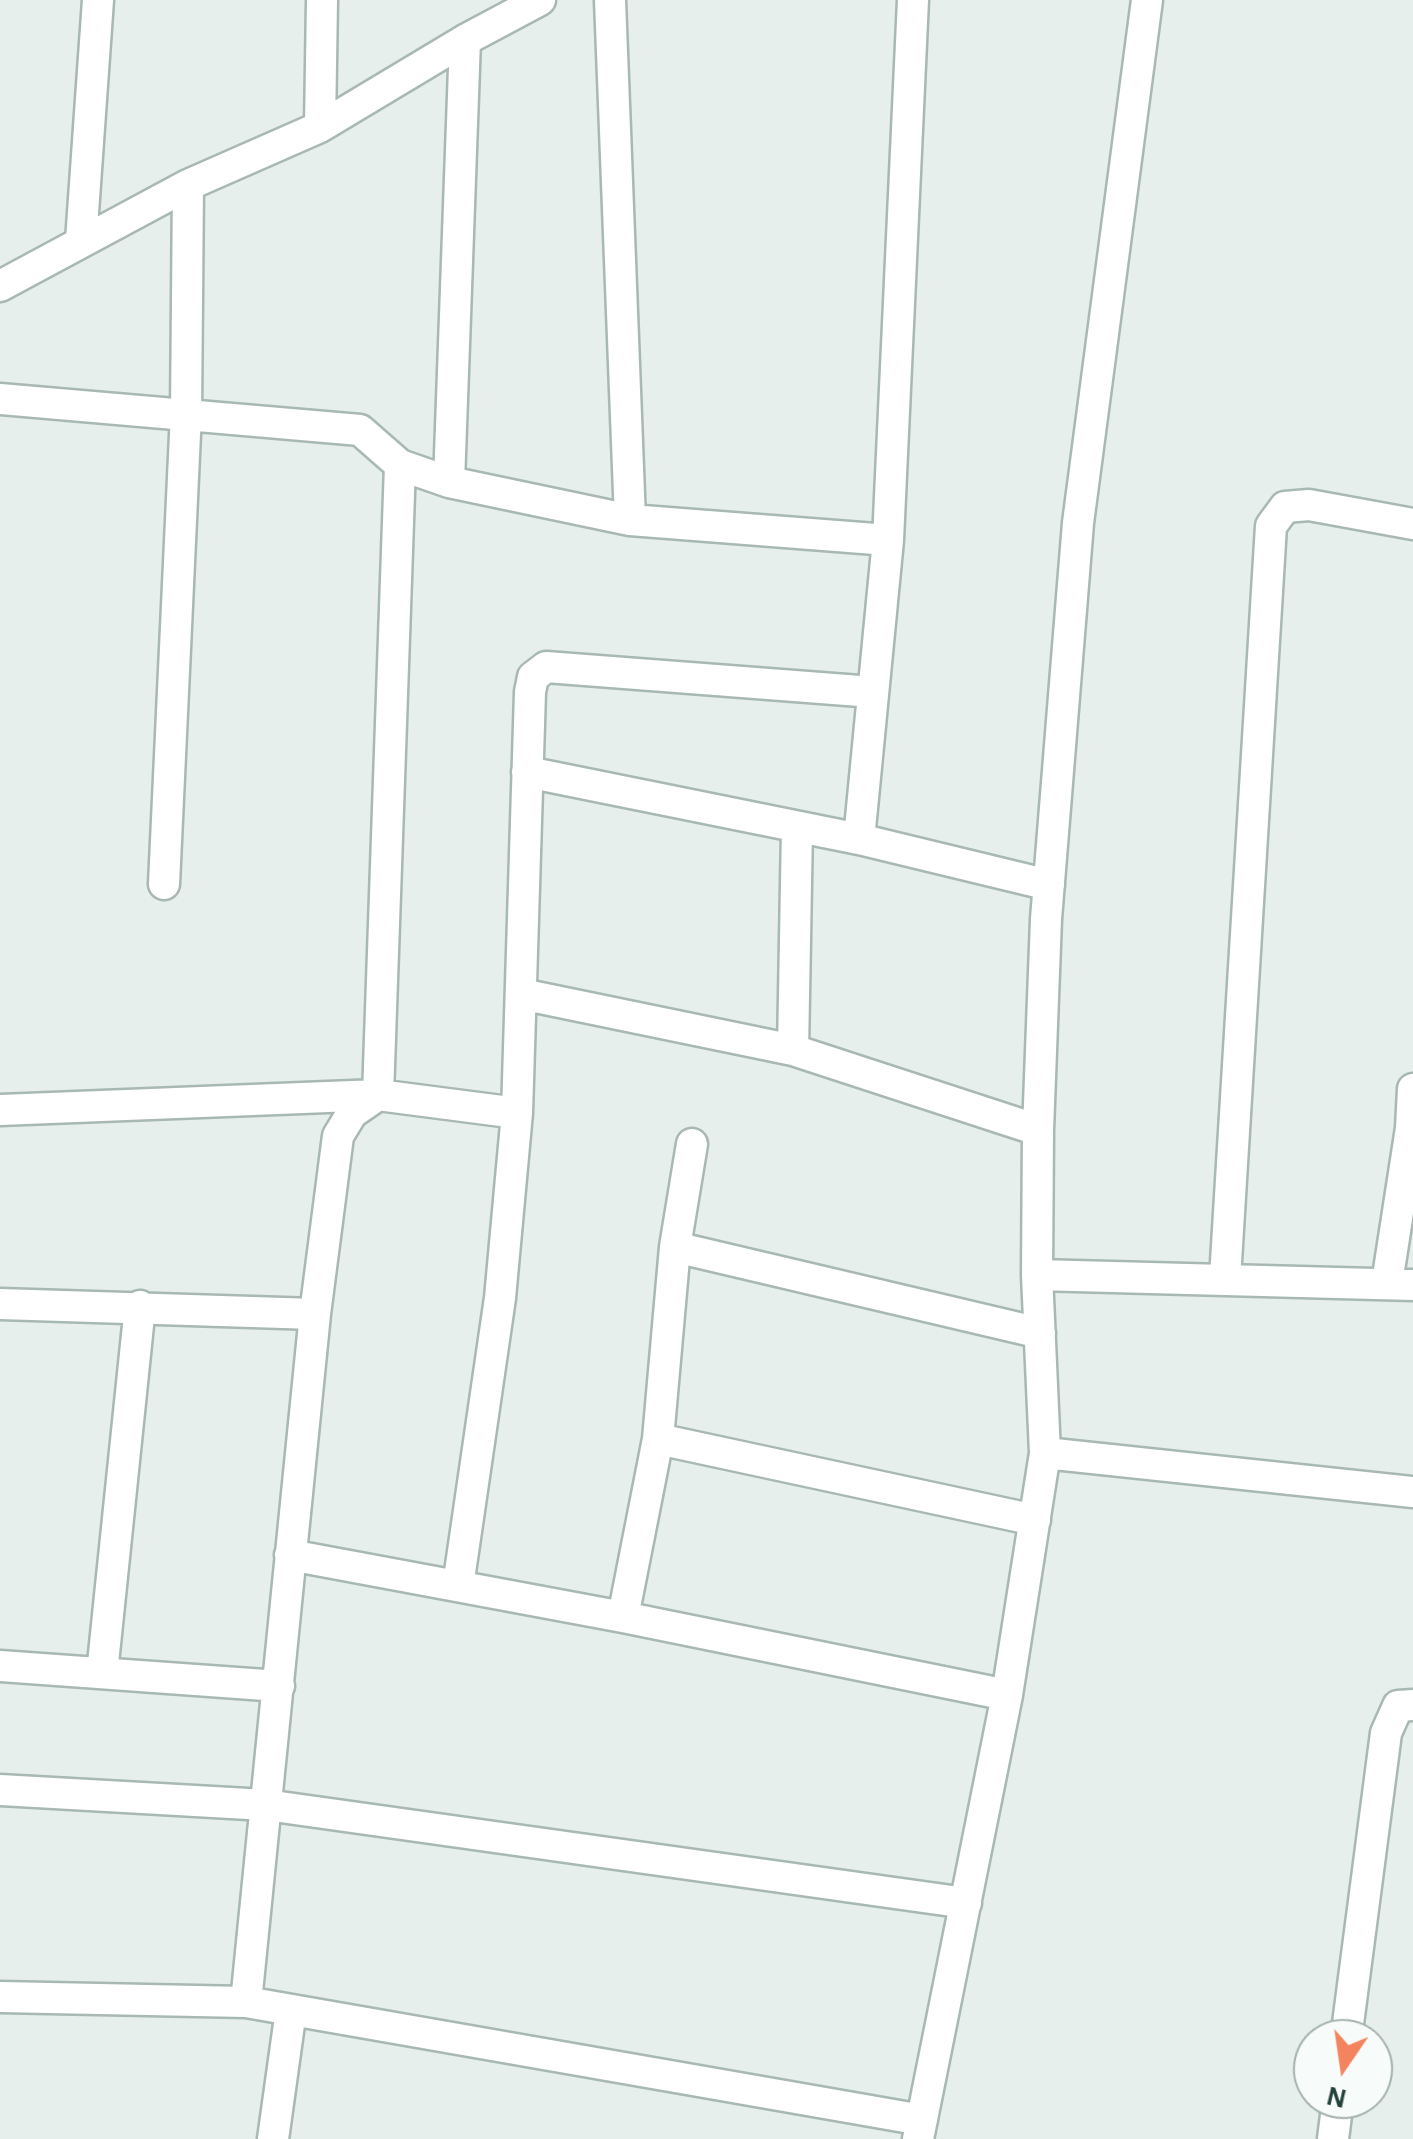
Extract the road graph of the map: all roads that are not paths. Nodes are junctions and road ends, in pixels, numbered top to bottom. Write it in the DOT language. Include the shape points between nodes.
graph roads {
  1 [pos="98,0"];
  2 [pos="322,0"];
  3 [pos="610,0"];
  4 [pos="913,0"];
  5 [pos="1147,0"];
  6 [pos="523,4"];
  7 [pos="466,40"];
  8 [pos="320,127"];
  9 [pos="188,185"];
  10 [pos="81,241"];
  11 [pos="0,286"];
  12 [pos="0,399"];
  13 [pos="186,413"];
  14 [pos="400,465"];
  15 [pos="448,482"];
  16 [pos="630,520"];
  17 [pos="1413,524"];
  18 [pos="888,540"];
  19 [pos="873,692"];
  20 [pos="527,772"];
  21 [pos="796,828"];
  22 [pos="859,839"];
  23 [pos="164,884"];
  24 [pos="1049,885"];
  25 [pos="521,994"];
  26 [pos="792,1050"];
  27 [pos="1413,1089"];
  28 [pos="378,1095"];
  29 [pos="0,1110"];
  30 [pos="516,1113"];
  31 [pos="1412,1128"];
  32 [pos="1038,1130"];
  33 [pos="692,1144"];
  34 [pos="675,1247"];
  35 [pos="1037,1275"];
  36 [pos="1225,1278"];
  37 [pos="1400,1284"];
  38 [pos="0,1304"];
  39 [pos="140,1306"];
  40 [pos="316,1314"];
  41 [pos="1040,1334"];
  42 [pos="658,1439"];
  43 [pos="1045,1454"];
  44 [pos="1413,1492"];
  45 [pos="1035,1520"];
  46 [pos="290,1555"];
  47 [pos="458,1586"];
  48 [pos="623,1617"];
  49 [pos="0,1666"];
  50 [pos="102,1673"];
  51 [pos="279,1686"];
  52 [pos="1006,1695"];
  53 [pos="1413,1705"];
  54 [pos="0,1790"];
  55 [pos="266,1804"];
  56 [pos="966,1903"];
  57 [pos="0,1997"];
  58 [pos="246,2002"];
  59 [pos="291,2010"];
  60 [pos="1349,2019"];
  61 [pos="920,2129"];
  62 [pos="273,2139"];
  1 -- 10 [label="street"];
  2 -- 8 [label="street"];
  3 -- 16 [label="street"];
  4 -- 18 [label="street"];
  5 -- 24 [label="street" via="1078,524"];
  6 -- 7 [label="street"];
  7 -- 8 [label="street"];
  7 -- 15 [label="street"];
  8 -- 9 [label="street"];
  9 -- 10 [label="street"];
  9 -- 13 [label="street"];
  10 -- 11 [label="street"];
  12 -- 13 [label="street"];
  13 -- 14 [label="street" via="360,430"];
  13 -- 23 [label="street"];
  14 -- 15 [label="street"];
  14 -- 28 [label="street"];
  15 -- 16 [label="street"];
  16 -- 18 [label="street"];
  17 -- 36 [label="street" via="1308,505 1285,507 1270,526"];
  18 -- 19 [label="street"];
  19 -- 20 [label="street" via="546,667 533,677 530,692"];
  19 -- 22 [label="street"];
  20 -- 21 [label="street"];
  20 -- 25 [label="street"];
  21 -- 22 [label="street"];
  21 -- 26 [label="street"];
  22 -- 24 [label="street"];
  24 -- 32 [label="street"];
  25 -- 26 [label="street"];
  25 -- 30 [label="street"];
  26 -- 32 [label="street"];
  27 -- 31 [label="street"];
  28 -- 29 [label="street"];
  28 -- 30 [label="street"];
  28 -- 40 [label="street" via="352,1112 338,1136"];
  30 -- 47 [label="street" via="500,1298"];
  31 -- 37 [label="street"];
  32 -- 35 [label="street"];
  33 -- 34 [label="street"];
  34 -- 41 [label="street"];
  34 -- 42 [label="street"];
  35 -- 36 [label="street"];
  35 -- 41 [label="street"];
  36 -- 37 [label="street"];
  38 -- 39 [label="street"];
  39 -- 40 [label="street"];
  39 -- 50 [label="street"];
  40 -- 46 [label="street"];
  41 -- 43 [label="street"];
  42 -- 45 [label="street"];
  42 -- 48 [label="street"];
  43 -- 44 [label="street"];
  43 -- 45 [label="street"];
  45 -- 52 [label="street"];
  46 -- 47 [label="street"];
  46 -- 51 [label="street"];
  47 -- 48 [label="street"];
  48 -- 52 [label="street"];
  49 -- 50 [label="street"];
  50 -- 51 [label="street"];
  51 -- 55 [label="street"];
  52 -- 56 [label="street"];
  53 -- 60 [label="street" via="1398,1706 1386,1733"];
  54 -- 55 [label="street"];
  55 -- 56 [label="street"];
  55 -- 58 [label="street"];
  56 -- 61 [label="street"];
  57 -- 58 [label="street"];
  58 -- 59 [label="street"];
  59 -- 61 [label="street"];
  59 -- 62 [label="street"];
}
